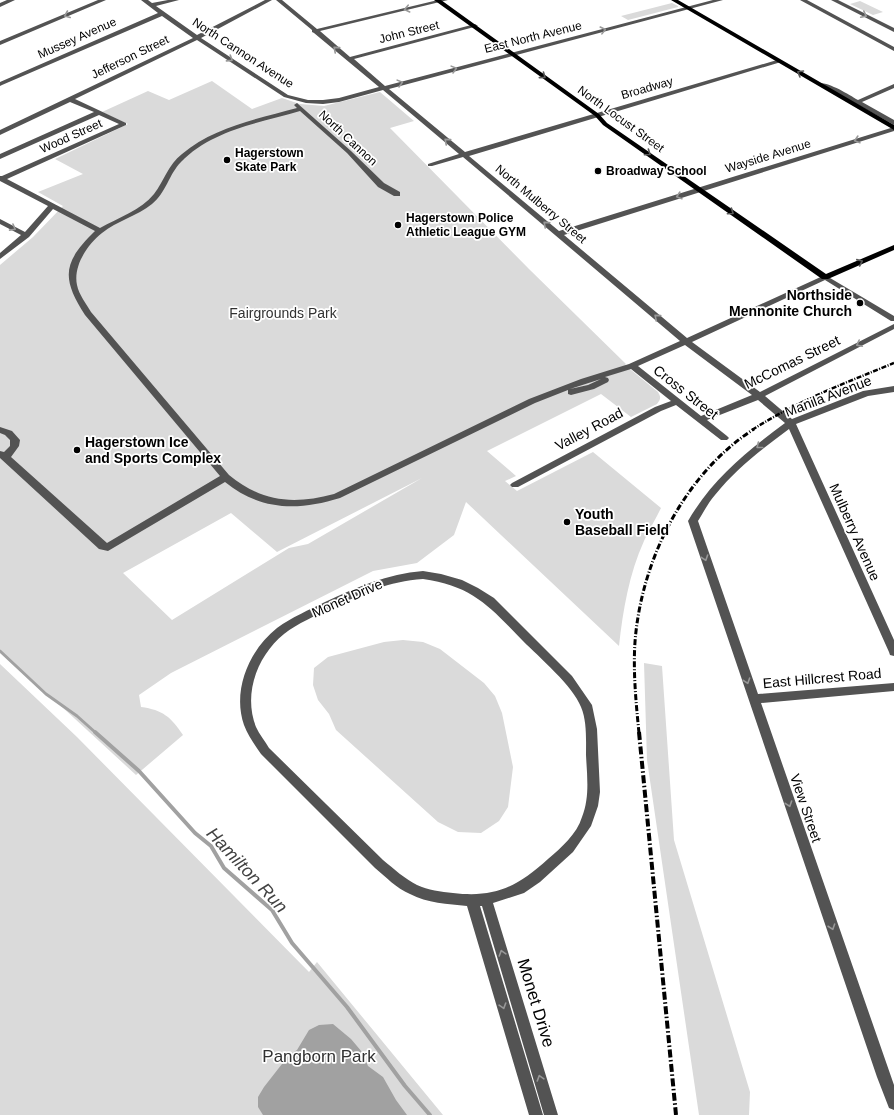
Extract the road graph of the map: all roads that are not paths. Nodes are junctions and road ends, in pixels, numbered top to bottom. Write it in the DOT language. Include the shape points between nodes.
graph roads {
  1 [pos="12,0"];
  2 [pos="103,0"];
  3 [pos="144,0"];
  4 [pos="176,0"];
  5 [pos="269,0"];
  6 [pos="279,0"];
  7 [pos="440,0"];
  8 [pos="674,0"];
  9 [pos="720,0"];
  10 [pos="802,0"];
  11 [pos="834,0"];
  12 [pos="0,5"];
  13 [pos="152,5"];
  14 [pos="687,8"];
  15 [pos="162,13"];
  16 [pos="475,26"];
  17 [pos="894,30"];
  18 [pos="314,31"];
  19 [pos="197,38"];
  20 [pos="0,43"];
  21 [pos="894,49"];
  22 [pos="511,54"];
  23 [pos="348,59"];
  24 [pos="779,61"];
  25 [pos="814,82"];
  26 [pos="0,84"];
  27 [pos="894,86"];
  28 [pos="383,88"];
  29 [pos="286,96"];
  30 [pos="70,99"];
  31 [pos="858,102"];
  32 [pos="301,109"];
  33 [pos="100,112"];
  34 [pos="597,115"];
  35 [pos="894,123"];
  36 [pos="894,129"];
  37 [pos="0,132"];
  38 [pos="464,155"];
  39 [pos="0,157"];
  40 [pos="430,165"];
  41 [pos="1,179"];
  42 [pos="700,189"];
  43 [pos="397,194"];
  44 [pos="52,206"];
  45 [pos="0,221"];
  46 [pos="100,231"];
  47 [pos="558,234"];
  48 [pos="26,235"];
  49 [pos="894,247"];
  50 [pos="0,257"];
  51 [pos="825,277"];
  52 [pos="894,319"];
  53 [pos="894,326"];
  54 [pos="687,342"];
  55 [pos="632,366"];
  56 [pos="894,388"];
  57 [pos="759,396"];
  58 [pos="678,401"];
  59 [pos="700,419"];
  60 [pos="791,423"];
  61 [pos="0,430"];
  62 [pos="724,438"];
  63 [pos="3,456"];
  64 [pos="226,478"];
  65 [pos="515,484"];
  66 [pos="693,521"];
  67 [pos="894,652"];
  68 [pos="894,687"];
  69 [pos="753,699"];
  70 [pos="486,900"];
  71 [pos="472,902"];
  72 [pos="894,1103"];
  73 [pos="536,1115"];
  74 [pos="551,1115"];
  1 -- 12 [label="street"];
  2 -- 20 [label="street, one-way"];
  3 -- 13 [label="street, North Cannon Avenue"];
  4 -- 13 [label="street"];
  5 -- 19 [label="street, Jefferson Street"];
  6 -- 18 [label="street, North Mulberry Street"];
  7 -- 16 [label="main road, North Locust Street"];
  7 -- 18 [label="street, one-way"];
  8 -- 14 [label="main road"];
  9 -- 14 [label="street, East North Avenue"];
  10 -- 21 [label="street"];
  11 -- 17 [label="street, one-way"];
  13 -- 15 [label="street, North Cannon Avenue"];
  22 -- 14 [label="street, East North Avenue, one-way"];
  14 -- 24 [label="main road"];
  15 -- 19 [label="street, North Cannon Avenue"];
  15 -- 26 [label="street, Mussey Avenue"];
  16 -- 22 [label="main road, North Locust Street"];
  16 -- 23 [label="street, John Street"];
  23 -- 18 [label="street, North Mulberry Street, one-way"];
  19 -- 29 [label="street, North Cannon Avenue, one-way"];
  19 -- 30 [label="street, Jefferson Street"];
  28 -- 22 [label="street, East North Avenue, one-way"];
  22 -- 34 [label="main road, North Locust Street, one-way"];
  23 -- 28 [label="street, North Mulberry Street"];
  25 -- 24 [label="main road, one-way"];
  24 -- 34 [label="street, Broadway"];
  25 -- 31 [label="street"];
  25 -- 36 [label="main road"];
  27 -- 31 [label="street"];
  28 -- 29 [label="street, North Cannon Avenue" via="323,102 308,102"];
  38 -- 28 [label="street, North Mulberry Street, one-way"];
  29 -- 32 [label="street, North Cannon"];
  30 -- 33 [label="street, Wood Street"];
  30 -- 37 [label="street, Jefferson Street"];
  31 -- 35 [label="street"];
  32 -- 43 [label="street, North Cannon" via="381,185"];
  32 -- 46 [label="street" via="231,128 201,143 176,164 153,198"];
  33 -- 39 [label="street, Wood Street"];
  33 -- 41 [label="street, Wood Street" via="124,124"];
  34 -- 38 [label="street, Broadway"];
  34 -- 42 [label="main road, North Locust Street, one-way" via="606,124"];
  36 -- 42 [label="street, Wayside Avenue, one-way"];
  38 -- 40 [label="street, Broadway"];
  47 -- 38 [label="street, North Mulberry Street, one-way"];
  41 -- 44 [label="street"];
  42 -- 47 [label="street, Wayside Avenue, one-way"];
  42 -- 51 [label="main road, North Locust Street, one-way"];
  44 -- 46 [label="street"];
  44 -- 48 [label="street"];
  45 -- 48 [label="street, one-way"];
  46 -- 64 [label="street" via="77,259 72,284 75,292 88,314"];
  54 -- 47 [label="street, North Mulberry Street, one-way"];
  48 -- 50 [label="street"];
  51 -- 49 [label="main road, one-way"];
  51 -- 52 [label="street, North Locust Street"];
  51 -- 54 [label="street"];
  53 -- 57 [label="street, McComas Street, one-way"];
  54 -- 55 [label="street"];
  54 -- 57 [label="street, North Mulberry Street"];
  55 -- 58 [label="street, Cross Street"];
  55 -- 64 [label="street" via="532,401 326,500 274,502 243,492"];
  56 -- 60 [label="street, Manila Avenue" via="866,393"];
  57 -- 59 [label="street, McComas Street"];
  57 -- 60 [label="street, North Mulberry Street"];
  58 -- 59 [label="street, Cross Street"];
  58 -- 65 [label="street, Valley Road"];
  59 -- 62 [label="street, Cross Street"];
  60 -- 66 [label="street, Manila Avenue, one-way" via="735,467 711,493"];
  60 -- 67 [label="street, Mulberry Avenue"];
  61 -- 63 [label="street" via="6,431 15,440 14,446"];
  63 -- 64 [label="street" via="103,546 108,547"];
  66 -- 69 [label="street, View Street, one-way"];
  68 -- 69 [label="street, East Hillcrest Road"];
  69 -- 72 [label="street, View Street, one-way"];
  70 -- 71 [label="street, Monet Drive"];
  70 -- 71 [label="street, Monet Drive" via="520,889 536,878 569,848 587,822 594,792 590,717 586,705 568,679 477,591 438,577 405,576 389,579 291,623 275,636 255,661 248,676 245,707 255,737 265,751 379,864 414,890 436,898"];
  74 -- 70 [label="street, Monet Drive, one-way"];
  71 -- 73 [label="street, one-way"];
}
